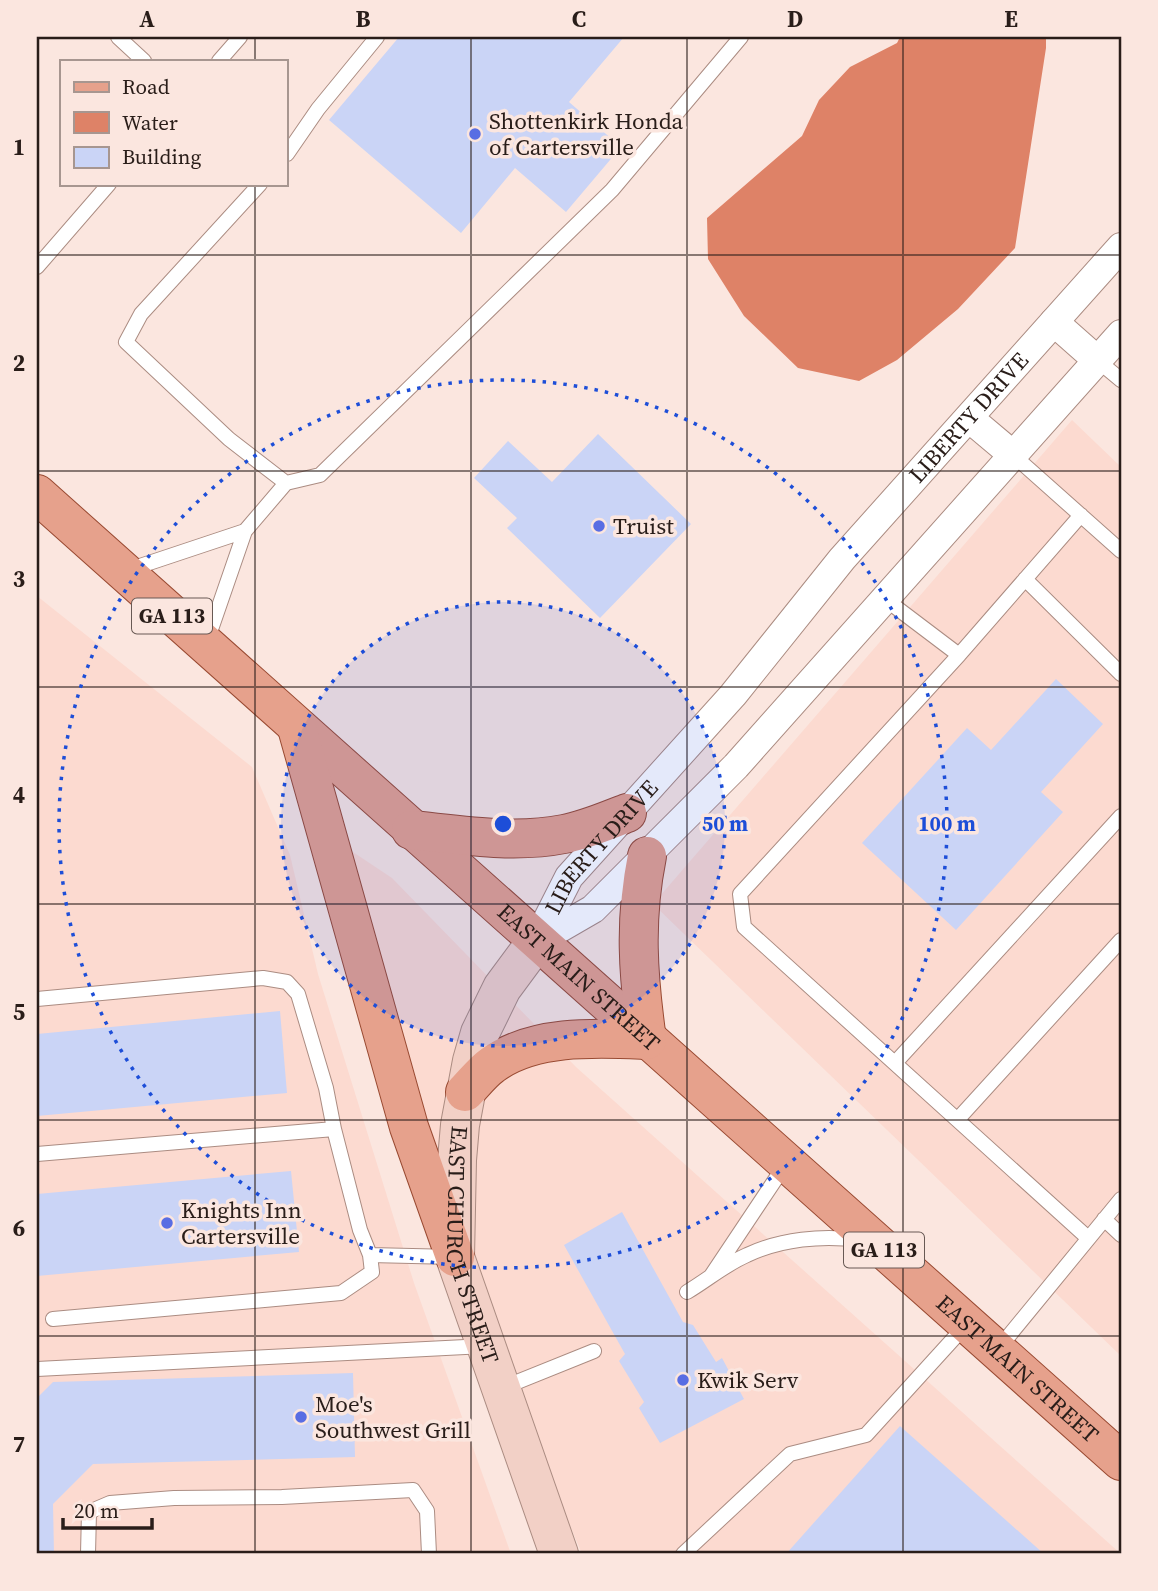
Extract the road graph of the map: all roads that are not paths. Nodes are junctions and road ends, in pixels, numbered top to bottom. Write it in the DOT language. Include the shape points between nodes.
graph roads {
  1 [pos="118,37"];
  2 [pos="240,37"];
  3 [pos="377,37"];
  4 [pos="741,37"];
  5 [pos="143,60"];
  6 [pos="220,60"];
  7 [pos="287,153"];
  8 [pos="107,186"];
  9 [pos="258,186"];
  10 [pos="1121,247"];
  11 [pos="37,267"];
  12 [pos="1054,322"];
  13 [pos="1121,334"];
  14 [pos="1097,360"];
  15 [pos="1121,380"];
  16 [pos="969,418"];
  17 [pos="1013,455"];
  18 [pos="286,483"];
  19 [pos="37,494"];
  20 [pos="1081,515"];
  21 [pos="245,531"];
  22 [pos="1121,551"];
  23 [pos="123,572"];
  24 [pos="1025,579"];
  25 [pos="885,599"];
  26 [pos="205,645"];
  27 [pos="959,655"];
  28 [pos="1121,674"];
  29 [pos="297,728"];
  30 [pos="627,813"];
  31 [pos="1121,816"];
  32 [pos="411,830"];
  33 [pos="647,856"];
  34 [pos="1121,940"];
  35 [pos="536,942"];
  36 [pos="37,999"];
  37 [pos="647,1040"];
  38 [pos="895,1063"];
  39 [pos="466,1092"];
  40 [pos="958,1119"];
  41 [pos="334,1129"];
  42 [pos="37,1154"];
  43 [pos="786,1163"];
  44 [pos="1121,1199"];
  45 [pos="1104,1219"];
  46 [pos="1121,1234"];
  47 [pos="1088,1238"];
  48 [pos="874,1241"];
  49 [pos="370,1255"];
  50 [pos="455,1257"];
  51 [pos="710,1278"];
  52 [pos="687,1292"];
  53 [pos="53,1319"];
  54 [pos="967,1324"];
  55 [pos="486,1346"];
  56 [pos="998,1350"];
  57 [pos="594,1351"];
  58 [pos="37,1369"];
  59 [pos="501,1388"];
  60 [pos="1121,1461"];
  61 [pos="88,1554"];
  62 [pos="429,1554"];
  63 [pos="559,1554"];
  64 [pos="683,1554"];
  1 -- 5 [label="lane"];
  2 -- 6 [label="lane"];
  3 -- 7 [label="lane"];
  4 -- 18 [label="lane" via="602,200 320,475"];
  8 -- 11 [label="lane"];
  9 -- 18 [label="lane" via="141,314 127,342 229,439"];
  10 -- 12 [label="street, LIBERTY DRIVE"];
  12 -- 14 [label="street"];
  12 -- 16 [label="street, LIBERTY DRIVE"];
  13 -- 14 [label="street, LIBERTY DRIVE"];
  14 -- 15 [label="lane"];
  14 -- 17 [label="street, LIBERTY DRIVE"];
  16 -- 17 [label="street"];
  16 -- 30 [label="street, LIBERTY DRIVE" via="842,559 733,695"];
  17 -- 20 [label="lane"];
  17 -- 25 [label="street, LIBERTY DRIVE"];
  18 -- 21 [label="lane"];
  19 -- 23 [label="main road, EAST MAIN STREET / GA 113"];
  20 -- 22 [label="lane"];
  20 -- 24 [label="lane"];
  21 -- 23 [label="lane"];
  21 -- 26 [label="lane"];
  23 -- 26 [label="main road, EAST MAIN STREET / GA 113"];
  24 -- 27 [label="lane"];
  24 -- 28 [label="lane"];
  25 -- 27 [label="lane"];
  25 -- 33 [label="street, LIBERTY DRIVE" via="736,766"];
  26 -- 29 [label="main road, EAST MAIN STREET / GA 113"];
  27 -- 38 [label="lane" via="740,894 744,927"];
  29 -- 32 [label="main road, EAST MAIN STREET / GA 113"];
  29 -- 50 [label="main road" via="409,1127"];
  30 -- 32 [label="main road" via="564,834 531,838"];
  30 -- 35 [label="street, LIBERTY DRIVE" via="569,877"];
  31 -- 38 [label="lane"];
  32 -- 35 [label="main road, EAST MAIN STREET / GA 113"];
  33 -- 35 [label="street, LIBERTY DRIVE" via="593,909"];
  33 -- 37 [label="main road" via="637,915"];
  34 -- 40 [label="lane"];
  35 -- 37 [label="main road, EAST MAIN STREET / GA 113"];
  35 -- 39 [label="main road, EAST CHURCH STREET" via="490,1010"];
  36 -- 41 [label="lane" via="263,978 287,982 298,994"];
  37 -- 39 [label="main road" via="570,1041 522,1050 493,1065"];
  37 -- 43 [label="main road, EAST MAIN STREET / GA 113"];
  38 -- 40 [label="lane"];
  39 -- 50 [label="main road, EAST CHURCH STREET" via="457,1160"];
  40 -- 47 [label="lane"];
  41 -- 42 [label="lane"];
  41 -- 49 [label="lane"];
  43 -- 48 [label="main road, EAST MAIN STREET / GA 113"];
  43 -- 51 [label="lane"];
  44 -- 45 [label="lane"];
  45 -- 46 [label="lane"];
  45 -- 47 [label="lane"];
  47 -- 56 [label="lane"];
  48 -- 51 [label="lane" via="838,1237 789,1242 746,1255"];
  48 -- 54 [label="main road, EAST MAIN STREET / GA 113"];
  49 -- 50 [label="lane"];
  49 -- 53 [label="lane" via="372,1272 341,1293"];
  50 -- 55 [label="main road, EAST CHURCH STREET"];
  51 -- 52 [label="lane"];
  54 -- 56 [label="main road, EAST MAIN STREET / GA 113"];
  54 -- 64 [label="lane" via="866,1435 790,1454"];
  55 -- 58 [label="lane"];
  55 -- 59 [label="main road, EAST CHURCH STREET"];
  56 -- 60 [label="main road, EAST MAIN STREET / GA 113"];
  57 -- 59 [label="lane"];
  59 -- 63 [label="main road, EAST CHURCH STREET"];
  61 -- 62 [label="lane" via="89,1512 110,1503 413,1490 427,1511"];
}
